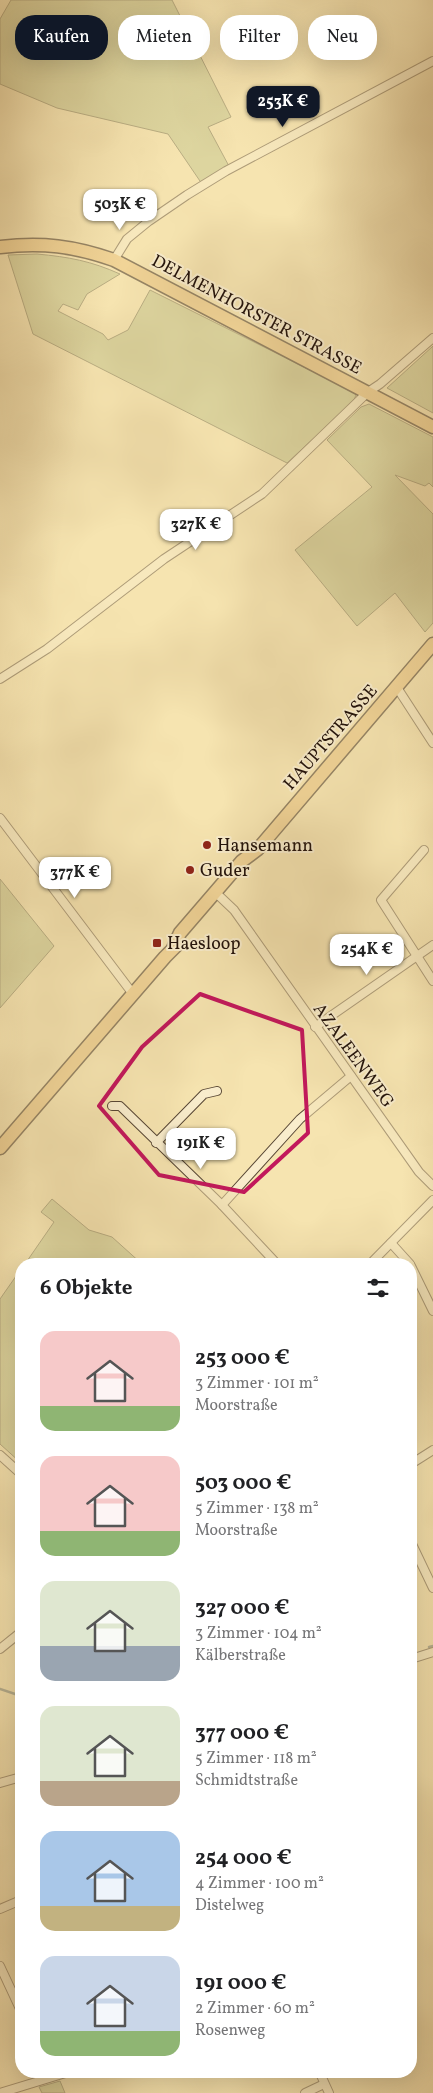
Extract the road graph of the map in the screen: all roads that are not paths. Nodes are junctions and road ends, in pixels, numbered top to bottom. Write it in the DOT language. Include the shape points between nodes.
graph roads {
  1 [pos="433,61"];
  2 [pos="0,247"];
  3 [pos="114,260"];
  4 [pos="433,338"];
  5 [pos="368,392"];
  6 [pos="433,427"];
  7 [pos="433,644"];
  8 [pos="0,679"];
  9 [pos="396,686"];
  10 [pos="433,743"];
  11 [pos="0,818"];
  12 [pos="424,850"];
  13 [pos="218,895"];
  14 [pos="433,945"];
  15 [pos="416,956"];
  16 [pos="433,981"];
  17 [pos="133,994"];
  18 [pos="315,1027"];
  19 [pos="352,1076"];
  20 [pos="217,1091"];
  21 [pos="112,1106"];
  22 [pos="156,1142"];
  23 [pos="0,1148"];
  24 [pos="433,1186"];
  25 [pos="433,1200"];
  26 [pos="222,1205"];
  27 [pos="391,1243"];
  28 [pos="271,1258"];
  29 [pos="376,1258"];
  30 [pos="405,1258"];
  31 [pos="417,1278"];
  32 [pos="433,1311"];
  33 [pos="433,1450"];
  34 [pos="0,1455"];
  35 [pos="417,1460"];
  36 [pos="15,1469"];
  37 [pos="417,1555"];
  38 [pos="433,1588"];
  39 [pos="15,1637"];
  40 [pos="0,1649"];
  41 [pos="433,1652"];
  42 [pos="417,1657"];
  43 [pos="15,1779"];
  44 [pos="0,1783"];
  45 [pos="15,1903"];
  46 [pos="0,1909"];
  47 [pos="0,1966"];
  48 [pos="15,1996"];
  49 [pos="41,2078"];
  50 [pos="322,2078"];
  51 [pos="324,2084"];
  52 [pos="0,2093"];
  53 [pos="305,2093"];
  54 [pos="329,2093"];
  1 -- 3 [label="street" via="187,195 127,239"];
  2 -- 3 [label="main road, DELMENHORSTER STRASSE" via="61,246"];
  3 -- 5 [label="main road, DELMENHORSTER STRASSE"];
  4 -- 5 [label="street"];
  5 -- 6 [label="main road, DELMENHORSTER STRASSE"];
  5 -- 8 [label="street" via="262,494 164,559 47,649"];
  7 -- 9 [label="main road, HAUPTSTRASSE"];
  9 -- 10 [label="street"];
  9 -- 13 [label="main road, HAUPTSTRASSE" via="254,853 242,861"];
  11 -- 17 [label="street"];
  12 -- 15 [label="street" via="381,900"];
  13 -- 17 [label="main road, HAUPTSTRASSE" via="180,933 174,946"];
  13 -- 18 [label="street, AZALEENWEG" via="234,910"];
  14 -- 15 [label="street"];
  15 -- 16 [label="street"];
  15 -- 18 [label="street"];
  17 -- 23 [label="main road, HAUPTSTRASSE"];
  18 -- 19 [label="street, AZALEENWEG"];
  19 -- 24 [label="street, AZALEENWEG" via="419,1172"];
  19 -- 26 [label="street" via="300,1119"];
  20 -- 22 [label="street" via="204,1094"];
  21 -- 22 [label="street" via="120,1106"];
  22 -- 26 [label="street"];
  25 -- 27 [label="street"];
  26 -- 28 [label="street"];
  27 -- 29 [label="street"];
  27 -- 30 [label="street"];
  31 -- 32 [label="street"];
  33 -- 35 [label="street"];
  34 -- 36 [label="street"];
  37 -- 38 [label="street"];
  39 -- 40 [label="street"];
  41 -- 42 [label="street"];
  43 -- 44 [label="street"];
  45 -- 46 [label="street"];
  47 -- 48 [label="street"];
  49 -- 52 [label="street"];
  50 -- 51 [label="street"];
  51 -- 53 [label="street"];
  51 -- 54 [label="street"];
}
